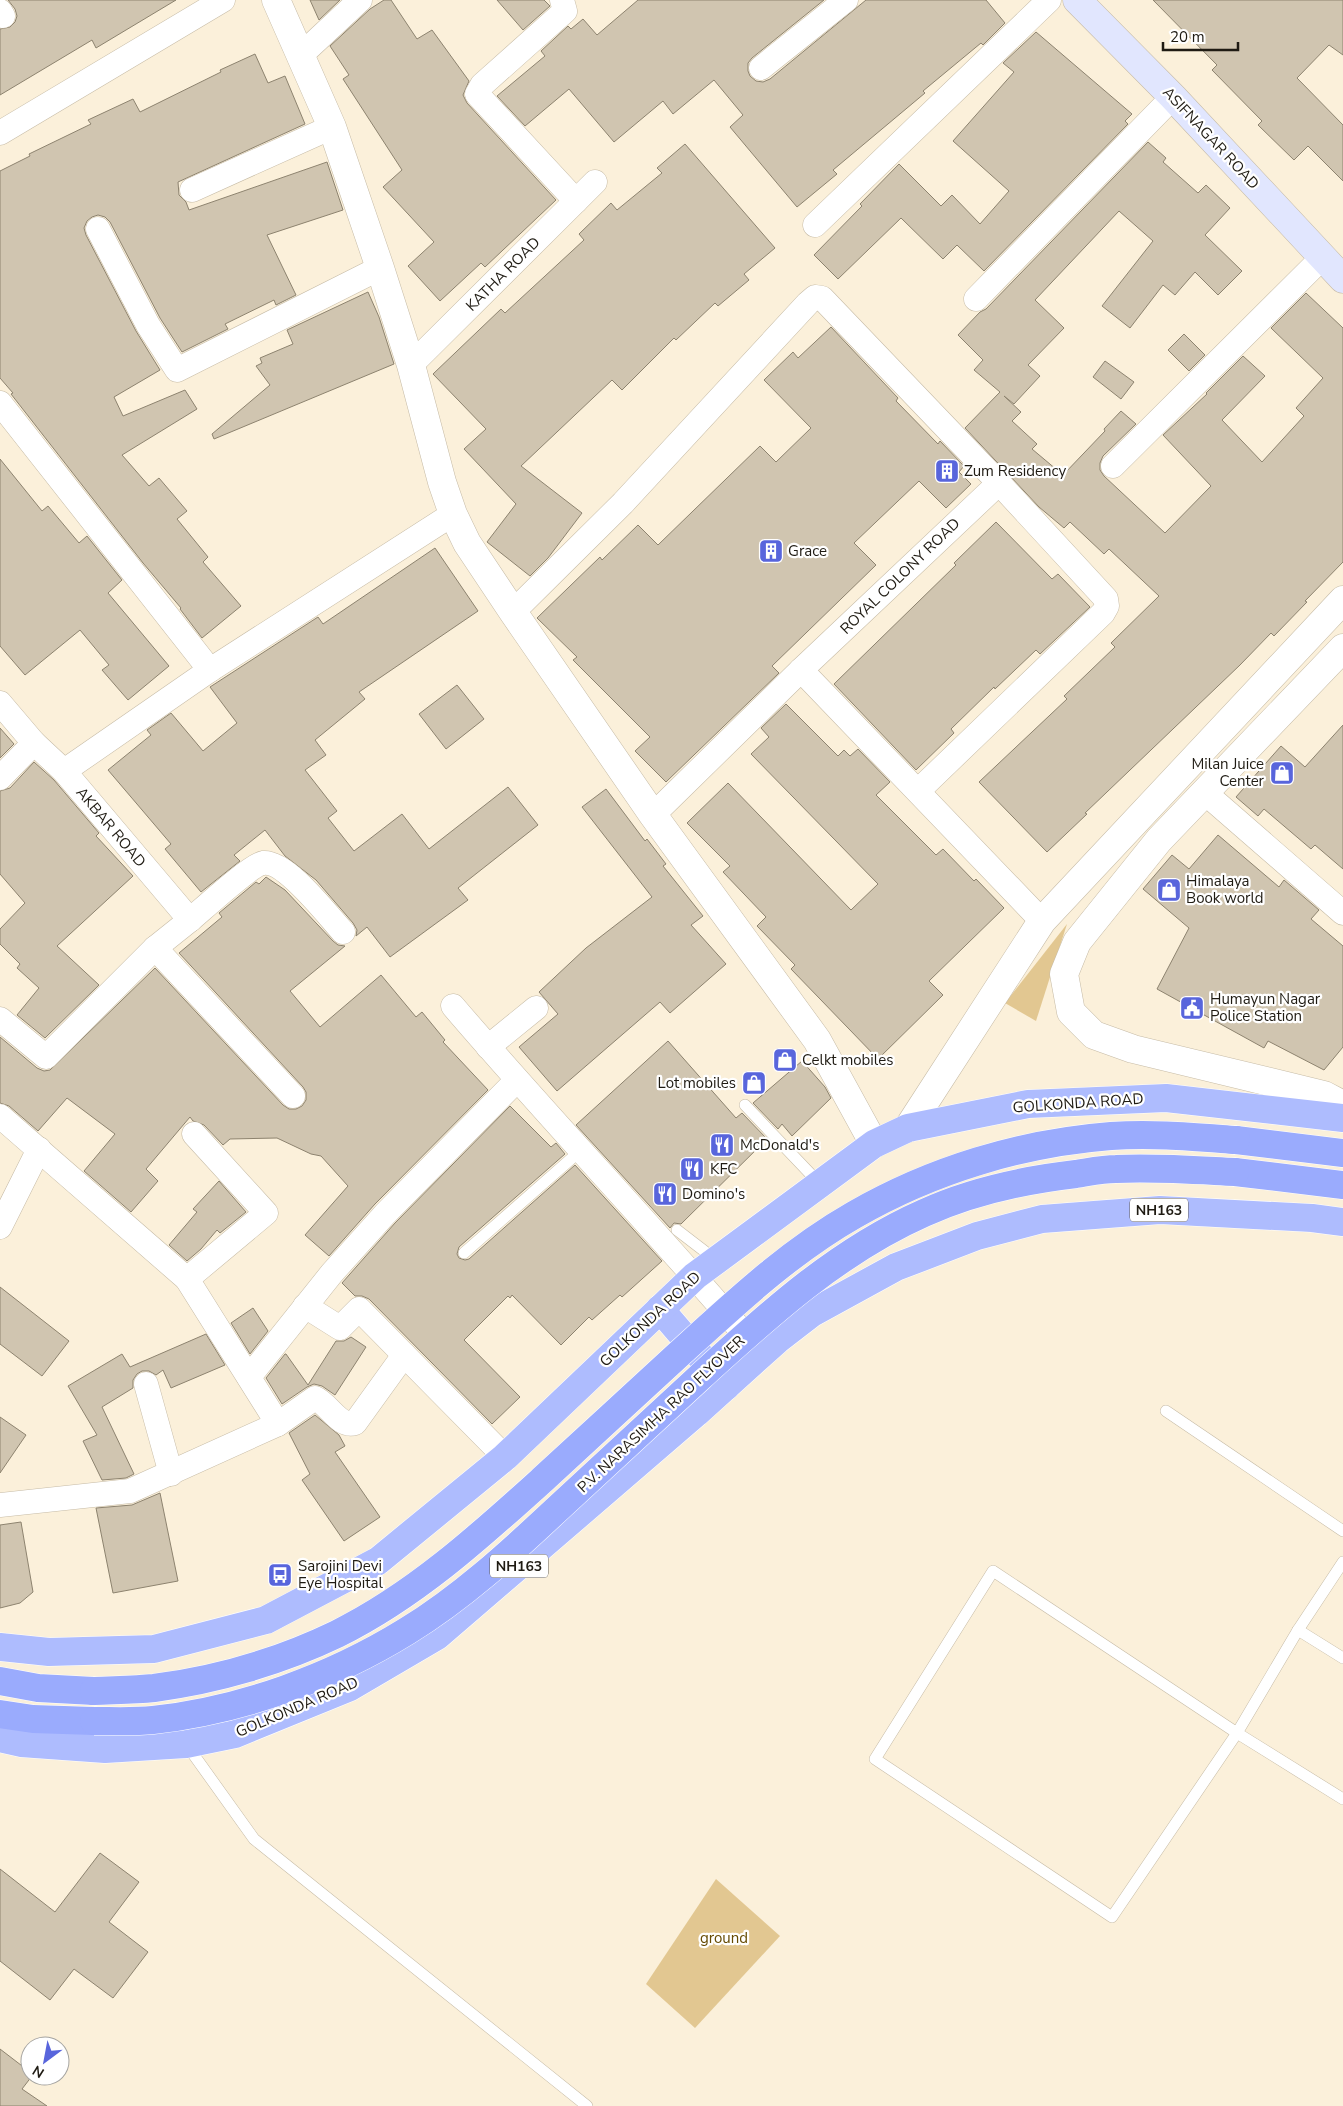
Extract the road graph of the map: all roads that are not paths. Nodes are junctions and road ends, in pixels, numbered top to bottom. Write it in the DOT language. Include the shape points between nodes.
graph roads {
  1 [pos="223,0"];
  2 [pos="276,0"];
  3 [pos="360,0"];
  4 [pos="562,0"];
  5 [pos="846,0"];
  6 [pos="1049,0"];
  7 [pos="1077,0"];
  8 [pos="300,56"];
  9 [pos="761,68"];
  10 [pos="1173,97"];
  11 [pos="332,127"];
  12 [pos="0,133"];
  13 [pos="595,182"];
  14 [pos="192,190"];
  15 [pos="576,201"];
  16 [pos="815,225"];
  17 [pos="98,229"];
  18 [pos="380,268"];
  19 [pos="1338,272"];
  20 [pos="976,299"];
  21 [pos="411,365"];
  22 [pos="0,403"];
  23 [pos="1114,466"];
  24 [pos="999,482"];
  25 [pos="453,514"];
  26 [pos="1343,600"];
  27 [pos="512,612"];
  28 [pos="1343,648"];
  29 [pos="210,670"];
  30 [pos="801,670"];
  31 [pos="0,703"];
  32 [pos="34,742"];
  33 [pos="64,771"];
  34 [pos="0,778"];
  35 [pos="919,790"];
  36 [pos="1204,792"];
  37 [pos="653,815"];
  38 [pos="1343,913"];
  39 [pos="190,920"];
  40 [pos="1042,920"];
  41 [pos="343,932"];
  42 [pos="156,948"];
  43 [pos="454,1006"];
  44 [pos="536,1008"];
  45 [pos="0,1019"];
  46 [pos="488,1047"];
  47 [pos="517,1080"];
  48 [pos="293,1096"];
  49 [pos="745,1105"];
  50 [pos="1343,1105"];
  51 [pos="0,1116"];
  52 [pos="1343,1118"];
  53 [pos="908,1128"];
  54 [pos="194,1134"];
  55 [pos="874,1144"];
  56 [pos="39,1149"];
  57 [pos="580,1151"];
  58 [pos="1343,1153"];
  59 [pos="819,1184"];
  60 [pos="1343,1185"];
  61 [pos="1343,1222"];
  62 [pos="0,1227"];
  63 [pos="677,1230"];
  64 [pos="464,1253"];
  65 [pos="716,1260"];
  66 [pos="695,1276"];
  67 [pos="187,1279"];
  68 [pos="306,1306"];
  69 [pos="660,1310"];
  70 [pos="761,1354"];
  71 [pos="404,1355"];
  72 [pos="249,1377"];
  73 [pos="146,1384"];
  74 [pos="726,1386"];
  75 [pos="1166,1411"];
  76 [pos="278,1424"];
  77 [pos="505,1457"];
  78 [pos="172,1474"];
  79 [pos="0,1505"];
  80 [pos="1343,1531"];
  81 [pos="1343,1562"];
  82 [pos="1298,1630"];
  83 [pos="0,1647"];
  84 [pos="1343,1658"];
  85 [pos="0,1681"];
  86 [pos="0,1714"];
  87 [pos="1237,1732"];
  88 [pos="0,1738"];
  89 [pos="186,1744"];
  90 [pos="1343,1799"];
  91 [pos="587,2106"];
  1 -- 12 [label="street"];
  2 -- 8 [label="street"];
  3 -- 8 [label="street"];
  4 -- 15 [label="street" via="565,11 482,84 477,94"];
  5 -- 9 [label="street"];
  6 -- 16 [label="street"];
  7 -- 10 [label="main road, ASIFNAGAR ROAD"];
  8 -- 11 [label="street"];
  10 -- 19 [label="main road, ASIFNAGAR ROAD"];
  10 -- 20 [label="street"];
  11 -- 14 [label="street"];
  11 -- 18 [label="street"];
  13 -- 15 [label="street, KATHA ROAD"];
  15 -- 21 [label="street, KATHA ROAD"];
  17 -- 18 [label="street" via="148,325 177,370"];
  18 -- 21 [label="street"];
  19 -- 23 [label="street"];
  21 -- 25 [label="street"];
  22 -- 29 [label="street"];
  24 -- 27 [label="street" via="822,298 815,297 623,504"];
  24 -- 30 [label="street, ROYAL COLONY ROAD"];
  24 -- 35 [label="street" via="1106,599 1107,606"];
  25 -- 27 [label="street" via="467,543"];
  25 -- 29 [label="street"];
  26 -- 40 [label="street"];
  27 -- 37 [label="street"];
  28 -- 36 [label="street"];
  29 -- 33 [label="street"];
  30 -- 35 [label="street"];
  30 -- 37 [label="street, ROYAL COLONY ROAD"];
  31 -- 32 [label="street, AKBAR ROAD"];
  32 -- 33 [label="street, AKBAR ROAD"];
  32 -- 34 [label="street"];
  33 -- 39 [label="street, AKBAR ROAD"];
  35 -- 40 [label="street"];
  36 -- 38 [label="street"];
  36 -- 50 [label="street" via="1159,840 1078,942 1064,974 1071,1012 1094,1035 1133,1049 1324,1095"];
  37 -- 55 [label="street" via="817,1040"];
  39 -- 41 [label="street" via="262,863 276,865 289,874"];
  39 -- 42 [label="street"];
  40 -- 53 [label="street"];
  42 -- 45 [label="street" via="46,1057"];
  42 -- 48 [label="street"];
  43 -- 46 [label="street"];
  44 -- 46 [label="street"];
  46 -- 47 [label="street"];
  47 -- 57 [label="street"];
  47 -- 68 [label="street" via="385,1214"];
  49 -- 59 [label="lane"];
  51 -- 56 [label="street"];
  52 -- 53 [label="highway, GOLKONDA ROAD" via="1166,1098 1028,1104"];
  53 -- 55 [label="highway, GOLKONDA ROAD"];
  54 -- 67 [label="street" via="266,1213"];
  55 -- 59 [label="highway, GOLKONDA ROAD"];
  56 -- 62 [label="street"];
  56 -- 67 [label="street"];
  57 -- 64 [label="lane"];
  57 -- 66 [label="street"];
  58 -- 85 [label="highway, P.V. NARASIMHA RAO FLYOVER, bridge" via="1173,1135 1111,1136 1038,1146 984,1159 911,1186 854,1215 794,1253 447,1563 391,1604 337,1634 282,1657 219,1675 154,1688 94,1691 38,1688"];
  59 -- 65 [label="highway, GOLKONDA ROAD"];
  60 -- 86 [label="highway, P.V. NARASIMHA RAO FLYOVER, bridge" via="1234,1172 1113,1169 1047,1177 983,1191 924,1212 868,1241 762,1320 518,1545 465,1590 408,1631 292,1688 225,1707 153,1720 33,1719"];
  61 -- 70 [label="highway, GOLKONDA ROAD / NH163" via="1160,1210 1042,1219 977,1236 896,1267 812,1314"];
  63 -- 65 [label="lane"];
  65 -- 66 [label="highway, GOLKONDA ROAD"];
  66 -- 69 [label="highway, GOLKONDA ROAD"];
  66 -- 70 [label="street"];
  67 -- 72 [label="street"];
  68 -- 71 [label="street" via="340,1328 358,1309"];
  68 -- 72 [label="street"];
  69 -- 74 [label="highway"];
  69 -- 77 [label="highway, GOLKONDA ROAD"];
  70 -- 74 [label="highway, GOLKONDA ROAD / NH163"];
  71 -- 76 [label="street" via="356,1423 344,1422 315,1398"];
  71 -- 77 [label="street"];
  72 -- 76 [label="street"];
  73 -- 78 [label="street"];
  74 -- 89 [label="highway, GOLKONDA ROAD / NH163" via="437,1636 350,1687 236,1734"];
  75 -- 80 [label="lane"];
  76 -- 78 [label="street"];
  77 -- 83 [label="highway, GOLKONDA ROAD" via="378,1561 266,1620 154,1649 49,1652"];
  78 -- 79 [label="street" via="130,1491"];
  81 -- 82 [label="lane"];
  82 -- 84 [label="lane"];
  82 -- 87 [label="lane"];
  87 -- 87 [label="lane" via="1112,1916 875,1759 993,1571"];
  87 -- 90 [label="lane"];
  88 -- 89 [label="highway, GOLKONDA ROAD / NH163" via="21,1743 105,1748"];
  89 -- 91 [label="lane" via="254,1839"];
}
